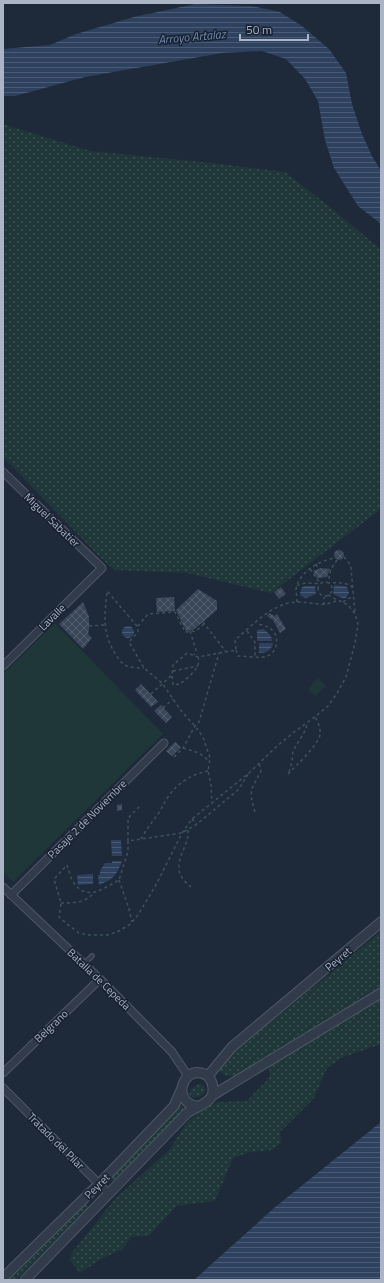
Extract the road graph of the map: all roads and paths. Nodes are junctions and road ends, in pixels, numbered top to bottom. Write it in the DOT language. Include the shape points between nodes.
graph roads {
  1 [pos="3,472"];
  2 [pos="344,557"];
  3 [pos="335,558"];
  4 [pos="337,560"];
  5 [pos="316,564"];
  6 [pos="102,568"];
  7 [pos="318,568"];
  8 [pos="310,569"];
  9 [pos="328,583"];
  10 [pos="321,584"];
  11 [pos="297,587"];
  12 [pos="353,588"];
  13 [pos="328,595"];
  14 [pos="324,596"];
  15 [pos="353,596"];
  16 [pos="338,600"];
  17 [pos="297,602"];
  18 [pos="342,602"];
  19 [pos="324,605"];
  20 [pos="354,614"];
  21 [pos="256,623"];
  22 [pos="104,625"];
  23 [pos="89,626"];
  24 [pos="138,626"];
  25 [pos="190,631"];
  26 [pos="246,631"];
  27 [pos="236,650"];
  28 [pos="226,652"];
  29 [pos="219,653"];
  30 [pos="194,655"];
  31 [pos="255,656"];
  32 [pos="198,657"];
  33 [pos="3,666"];
  34 [pos="198,666"];
  35 [pos="144,668"];
  36 [pos="172,671"];
  37 [pos="172,675"];
  38 [pos="162,684"];
  39 [pos="151,694"];
  40 [pos="173,699"];
  41 [pos="163,708"];
  42 [pos="315,717"];
  43 [pos="307,723"];
  44 [pos="195,726"];
  45 [pos="164,743"];
  46 [pos="183,748"];
  47 [pos="174,757"];
  48 [pos="209,762"];
  49 [pos="259,764"];
  50 [pos="208,771"];
  51 [pos="249,773"];
  52 [pos="212,802"];
  53 [pos="139,807"];
  54 [pos="254,812"];
  55 [pos="192,819"];
  56 [pos="197,824"];
  57 [pos="188,830"];
  58 [pos="182,833"];
  59 [pos="140,839"];
  60 [pos="128,841"];
  61 [pos="119,880"];
  62 [pos="3,887"];
  63 [pos="191,888"];
  64 [pos="93,893"];
  65 [pos="11,895"];
  66 [pos="60,903"];
  67 [pos="132,922"];
  68 [pos="381,922"];
  69 [pos="92,956"];
  70 [pos="84,964"];
  71 [pos="100,979"];
  72 [pos="381,993"];
  73 [pos="3,1073"];
  74 [pos="188,1076"];
  75 [pos="208,1076"];
  76 [pos="183,1086"];
  77 [pos="3,1088"];
  78 [pos="212,1095"];
  79 [pos="196,1106"];
  80 [pos="99,1184"];
  81 [pos="108,1194"];
  82 [pos="3,1278"];
  83 [pos="24,1280"];
  1 -- 6 [label="street, Miguel Sabatier"];
  2 -- 12 [label="path" via="351,568"];
  3 -- 5 [label="path"];
  4 -- 9 [label="path" via="331,569"];
  5 -- 7 [label="path"];
  5 -- 8 [label="path"];
  6 -- 33 [label="street, Lavalle"];
  8 -- 10 [label="path"];
  8 -- 11 [label="path" via="301,577"];
  9 -- 10 [label="path"];
  9 -- 12 [label="path" via="343,583"];
  9 -- 13 [label="path" via="331,589"];
  10 -- 11 [label="path" via="300,584"];
  10 -- 14 [label="path" via="318,590"];
  11 -- 17 [label="path"];
  12 -- 15 [label="path"];
  13 -- 14 [label="path"];
  13 -- 16 [label="path"];
  14 -- 19 [label="path"];
  15 -- 18 [label="path"];
  15 -- 20 [label="path"];
  16 -- 18 [label="path"];
  16 -- 19 [label="path"];
  17 -- 19 [label="path"];
  17 -- 21 [label="path" via="279,606"];
  18 -- 20 [label="path"];
  20 -- 42 [label="path" via="358,624 346,677 328,706"];
  21 -- 26 [label="path"];
  21 -- 31 [label="path" via="267,626 277,639 273,653 266,657"];
  22 -- 23 [label="path"];
  22 -- 24 [label="path" via="107,591"];
  22 -- 35 [label="path" via="108,641 126,666"];
  24 -- 25 [label="path" via="148,614 175,612 185,632"];
  24 -- 35 [label="path" via="138,632 129,642"];
  25 -- 28 [label="path" via="196,631 203,623"];
  25 -- 30 [label="path" via="196,650"];
  26 -- 27 [label="path" via="235,640"];
  26 -- 31 [label="path" via="255,642"];
  27 -- 28 [label="path"];
  27 -- 31 [label="path" via="238,656"];
  28 -- 29 [label="path"];
  29 -- 32 [label="path"];
  29 -- 44 [label="path" via="199,722"];
  30 -- 32 [label="path"];
  30 -- 36 [label="path" via="187,652 173,665"];
  32 -- 34 [label="path"];
  34 -- 36 [label="path"];
  34 -- 37 [label="path" via="180,684 173,685"];
  35 -- 38 [label="path"];
  36 -- 37 [label="path"];
  37 -- 38 [label="path"];
  38 -- 39 [label="path"];
  38 -- 40 [label="path"];
  40 -- 41 [label="path"];
  40 -- 44 [label="path"];
  42 -- 43 [label="path"];
  42 -- 43 [label="path" via="320,734 317,742 288,774 293,751 306,730"];
  43 -- 49 [label="path"];
  44 -- 46 [label="path"];
  44 -- 48 [label="path" via="206,747"];
  45 -- 65 [label="street, Pasaje 2 de Noviembre"];
  46 -- 47 [label="path"];
  46 -- 48 [label="path" via="202,754"];
  48 -- 50 [label="path"];
  49 -- 51 [label="path"];
  49 -- 54 [label="path" via="261,771 250,792"];
  50 -- 52 [label="path"];
  50 -- 59 [label="path" via="200,772 178,785"];
  51 -- 52 [label="path"];
  51 -- 56 [label="path" via="238,790"];
  52 -- 55 [label="path"];
  53 -- 60 [label="path" via="128,818"];
  55 -- 56 [label="path"];
  55 -- 58 [label="path"];
  56 -- 57 [label="path"];
  57 -- 58 [label="path"];
  57 -- 63 [label="path" via="188,840 179,869 182,878"];
  58 -- 59 [label="path"];
  58 -- 67 [label="path" via="157,883"];
  59 -- 60 [label="path"];
  60 -- 61 [label="path" via="128,851"];
  61 -- 64 [label="path"];
  61 -- 67 [label="path"];
  62 -- 65 [label="street, Batalla de Cepeda"];
  64 -- 66 [label="path" via="78,902"];
  64 -- 66 [label="path" via="80,890 73,882 67,865 54,879"];
  65 -- 70 [label="street, Batalla de Cepeda"];
  66 -- 67 [label="path" via="59,917 80,933 89,936 117,932"];
  68 -- 75 [label="street, Peyret" via="232,1047"];
  69 -- 70 [label="lane"];
  70 -- 71 [label="street, Batalla de Cepeda"];
  71 -- 73 [label="street, Belgrano"];
  71 -- 74 [label="street, Batalla de Cepeda" via="172,1052"];
  72 -- 78 [label="street"];
  74 -- 75 [label="street" via="194,1072 201,1072"];
  74 -- 76 [label="street"];
  75 -- 78 [label="street" via="214,1088"];
  76 -- 79 [label="street" via="182,1095 187,1102"];
  76 -- 80 [label="street, Peyret" via="174,1106"];
  77 -- 80 [label="street, Tratado del Pilar"];
  78 -- 79 [label="street" via="210,1100"];
  79 -- 81 [label="street, Peyret"];
  80 -- 81 [label="street, Tratado del Pilar"];
  80 -- 82 [label="street, Peyret"];
  81 -- 83 [label="street, Peyret"];
}
